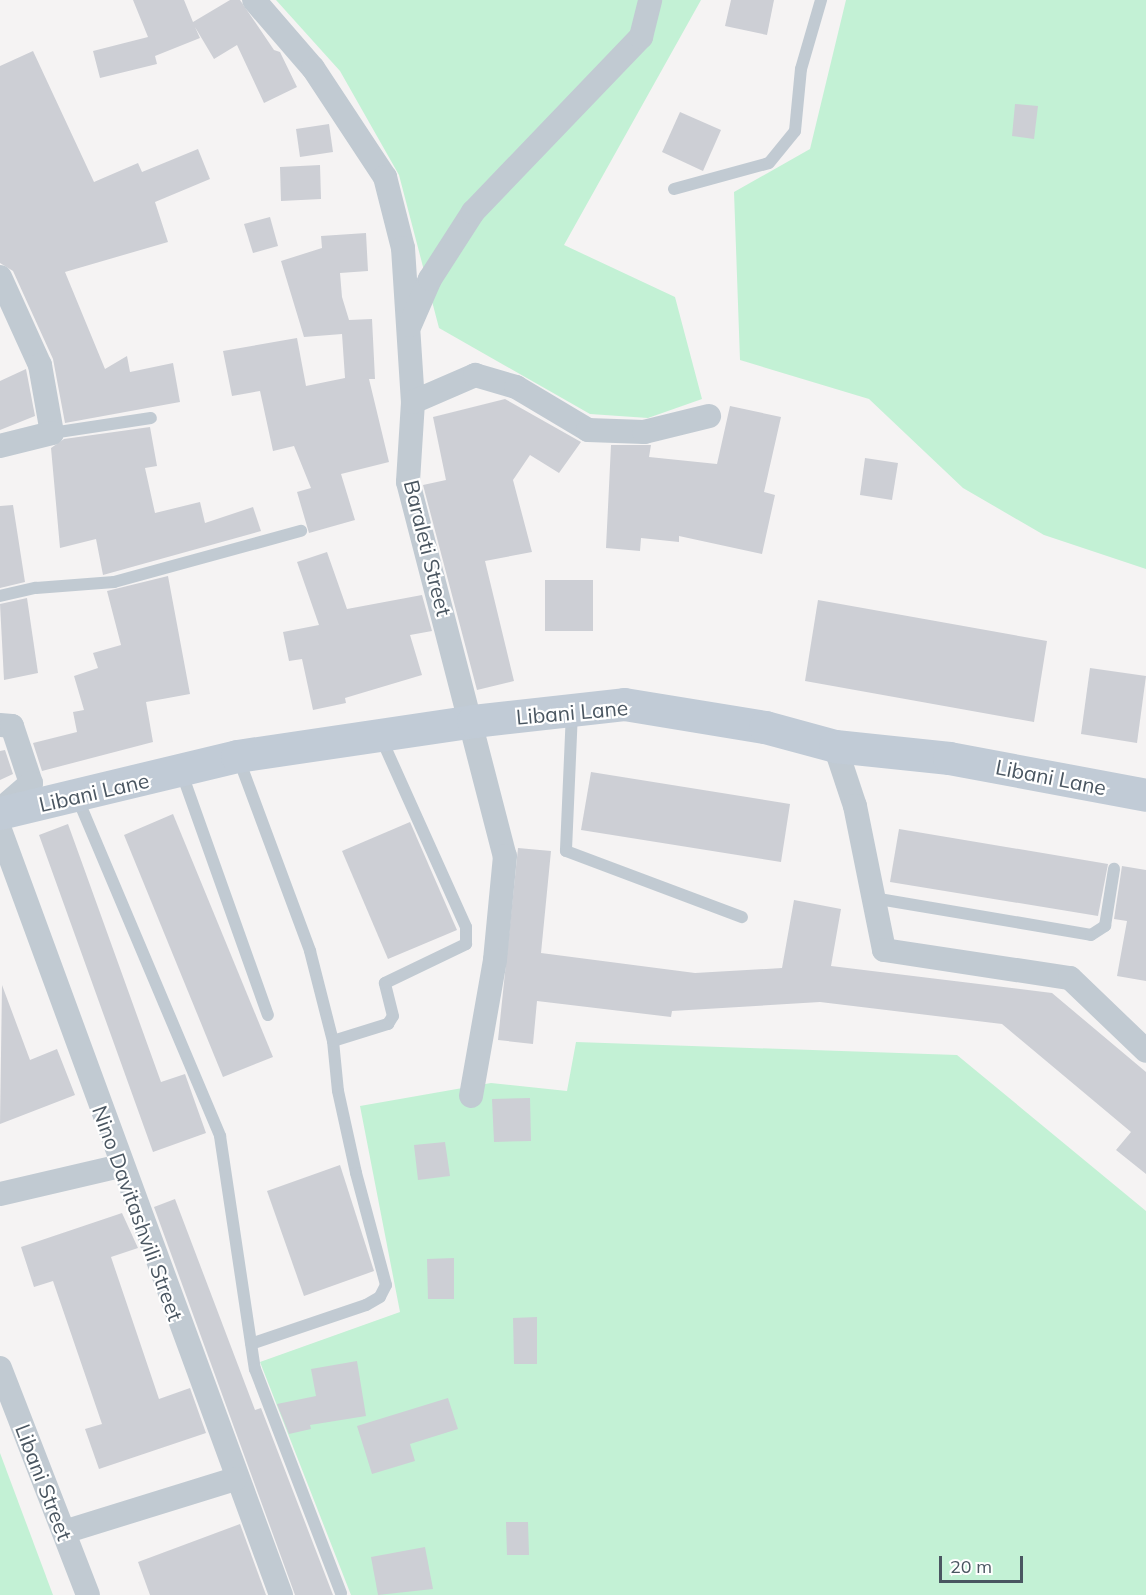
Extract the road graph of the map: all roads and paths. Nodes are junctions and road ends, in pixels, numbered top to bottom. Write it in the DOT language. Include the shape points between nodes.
graph roads {
  1 [pos="254,0"];
  2 [pos="650,0"];
  3 [pos="821,0"];
  4 [pos="674,189"];
  5 [pos="0,278"];
  6 [pos="408,329"];
  7 [pos="413,402"];
  8 [pos="709,416"];
  9 [pos="151,417"];
  10 [pos="52,433"];
  11 [pos="0,446"];
  12 [pos="301,531"];
  13 [pos="0,597"];
  14 [pos="572,710"];
  15 [pos="473,721"];
  16 [pos="0,725"];
  17 [pos="380,735"];
  18 [pos="835,746"];
  19 [pos="237,756"];
  20 [pos="181,771"];
  21 [pos="1146,795"];
  22 [pos="76,796"];
  23 [pos="0,811"];
  24 [pos="0,830"];
  25 [pos="1114,869"];
  26 [pos="873,898"];
  27 [pos="742,917"];
  28 [pos="268,1015"];
  29 [pos="333,1041"];
  30 [pos="1146,1051"];
  31 [pos="471,1096"];
  32 [pos="120,1166"];
  33 [pos="0,1194"];
  34 [pos="251,1344"];
  35 [pos="0,1368"];
  36 [pos="235,1479"];
  37 [pos="64,1532"];
  38 [pos="341,1593"];
  39 [pos="88,1595"];
  40 [pos="280,1595"];
  1 -- 6 [label="street, Baraleti Street" via="313,68 385,177 403,248"];
  2 -- 6 [label="street" via="641,37 473,212 430,279"];
  3 -- 4 [label="lane" via="801,69 795,131 769,163"];
  5 -- 10 [label="street" via="40,365"];
  6 -- 7 [label="street, Baraleti Street"];
  7 -- 8 [label="street" via="475,375 516,387 588,430 644,432"];
  7 -- 15 [label="street, Baraleti Street" via="408,482"];
  9 -- 10 [label="lane"];
  10 -- 11 [label="street"];
  12 -- 13 [label="lane" via="114,582 36,588"];
  14 -- 15 [label="street, Libani Lane"];
  14 -- 18 [label="street, Libani Lane" via="624,704 765,727"];
  14 -- 27 [label="lane" via="566,850"];
  15 -- 17 [label="street, Libani Lane"];
  15 -- 31 [label="street, Baraleti Street" via="505,856 495,960"];
  16 -- 23 [label="street" via="12,726 31,783"];
  17 -- 19 [label="street, Libani Lane"];
  17 -- 29 [label="lane" via="466,927 466,944 385,983 393,1016 388,1024"];
  18 -- 21 [label="street, Libani Lane" via="948,758"];
  18 -- 26 [label="street" via="855,807"];
  19 -- 20 [label="street, Libani Lane"];
  19 -- 29 [label="lane" via="310,951"];
  20 -- 22 [label="street, Libani Lane"];
  20 -- 28 [label="lane"];
  22 -- 23 [label="street, Libani Lane"];
  22 -- 34 [label="lane" via="220,1136"];
  24 -- 32 [label="street, Nino Davitashvili Street"];
  25 -- 26 [label="lane" via="1105,926 1091,935"];
  26 -- 30 [label="street" via="884,950 1070,978"];
  29 -- 34 [label="lane" via="338,1091 386,1285 380,1297 366,1305"];
  32 -- 33 [label="street"];
  32 -- 36 [label="street, Nino Davitashvili Street"];
  34 -- 38 [label="lane" via="255,1369"];
  35 -- 37 [label="street, Libani Street"];
  36 -- 37 [label="street"];
  36 -- 40 [label="street, Nino Davitashvili Street"];
  37 -- 39 [label="street, Libani Street"];
}
